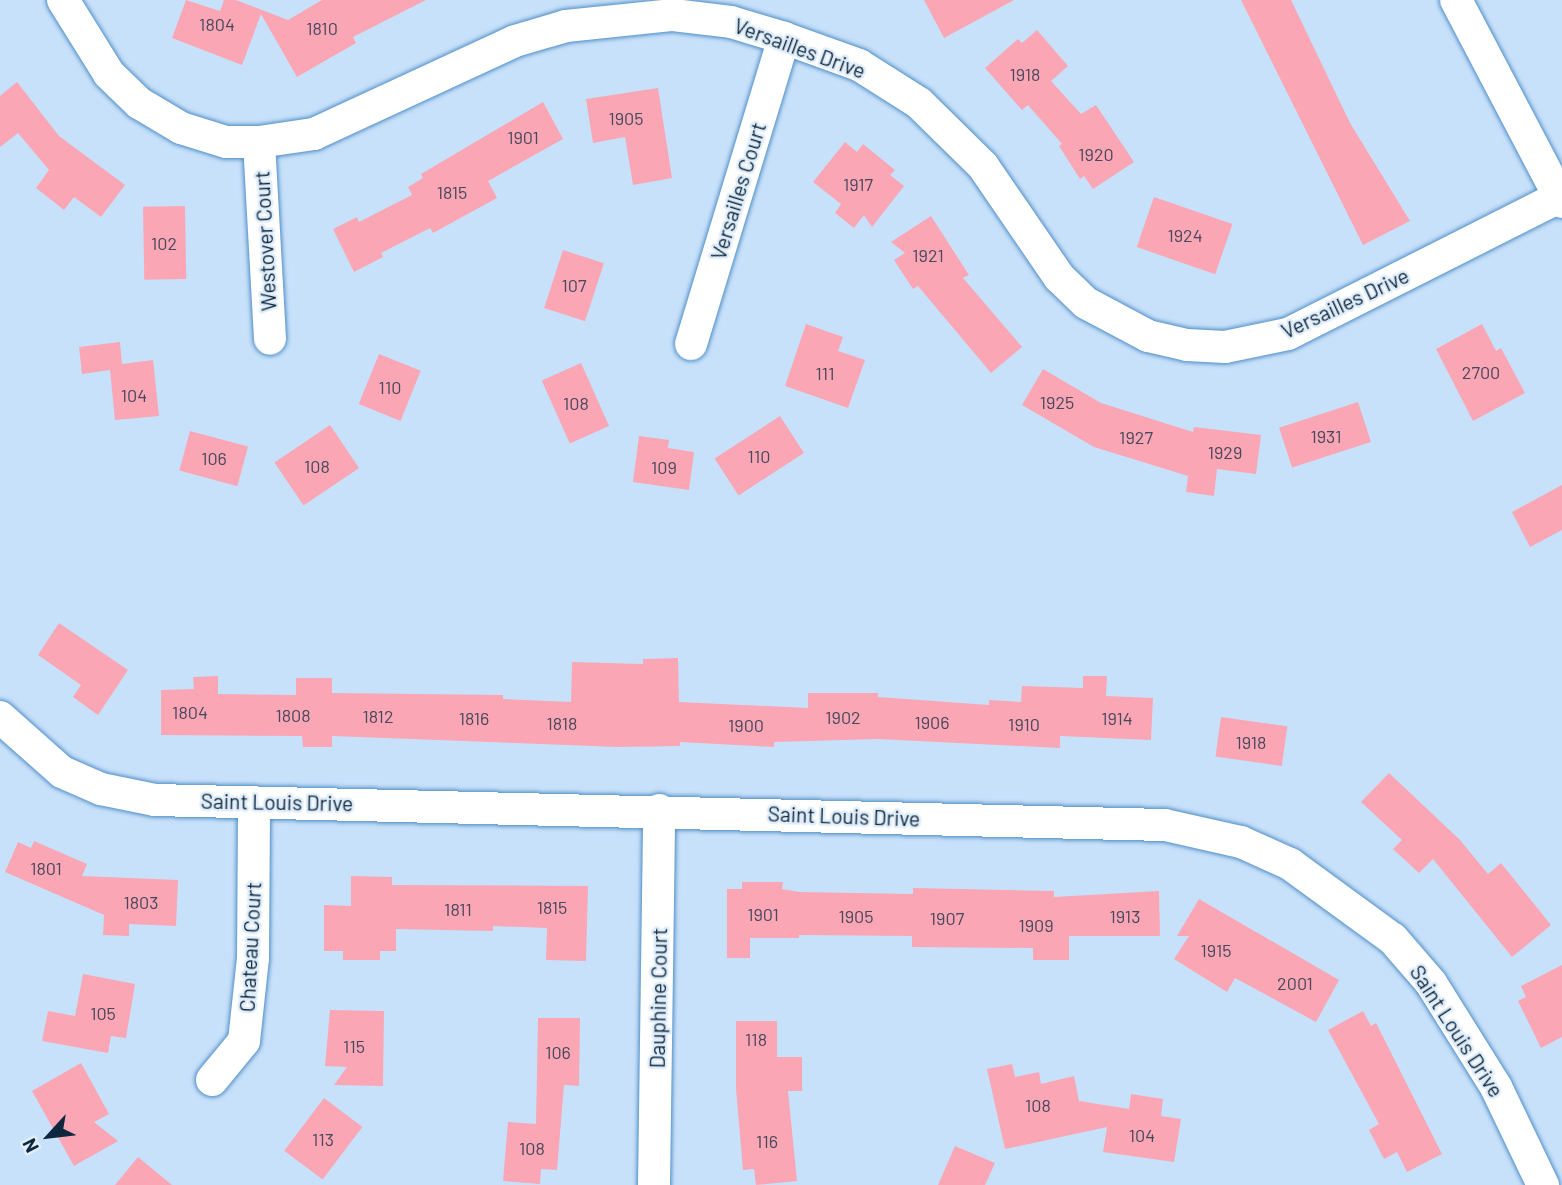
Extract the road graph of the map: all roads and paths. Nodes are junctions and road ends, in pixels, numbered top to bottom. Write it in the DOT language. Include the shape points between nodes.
graph roads {
  1 [pos="63,0"];
  2 [pos="1456,0"];
  3 [pos="785,38"];
  4 [pos="259,142"];
  5 [pos="1561,199"];
  6 [pos="270,339"];
  7 [pos="691,344"];
  8 [pos="0,717"];
  9 [pos="254,802"];
  10 [pos="659,810"];
  11 [pos="212,1080"];
  12 [pos="654,1185"];
  13 [pos="1543,1185"];
  1 -- 4 [label="street, Versailles Drive" via="109,74 139,103 181,128 226,142"];
  2 -- 5 [label="street"];
  3 -- 4 [label="street, Versailles Drive" via="731,22 673,15 566,26 515,41 314,134"];
  3 -- 5 [label="street, Versailles Drive" via="859,65 919,103 983,166 1059,277 1086,303 1148,337 1224,346 1288,334"];
  3 -- 7 [label="street, Versailles Court"];
  4 -- 6 [label="street, Westover Court"];
  8 -- 9 [label="street, Saint Louis Drive" via="62,772 101,789 155,800"];
  9 -- 10 [label="street, Saint Louis Drive"];
  9 -- 11 [label="street, Chateau Court" via="253,958 244,1041"];
  10 -- 12 [label="street, Dauphine Court"];
  10 -- 13 [label="street, Saint Louis Drive" via="1165,825 1241,842 1290,864 1393,939 1431,983 1496,1087"];
}
